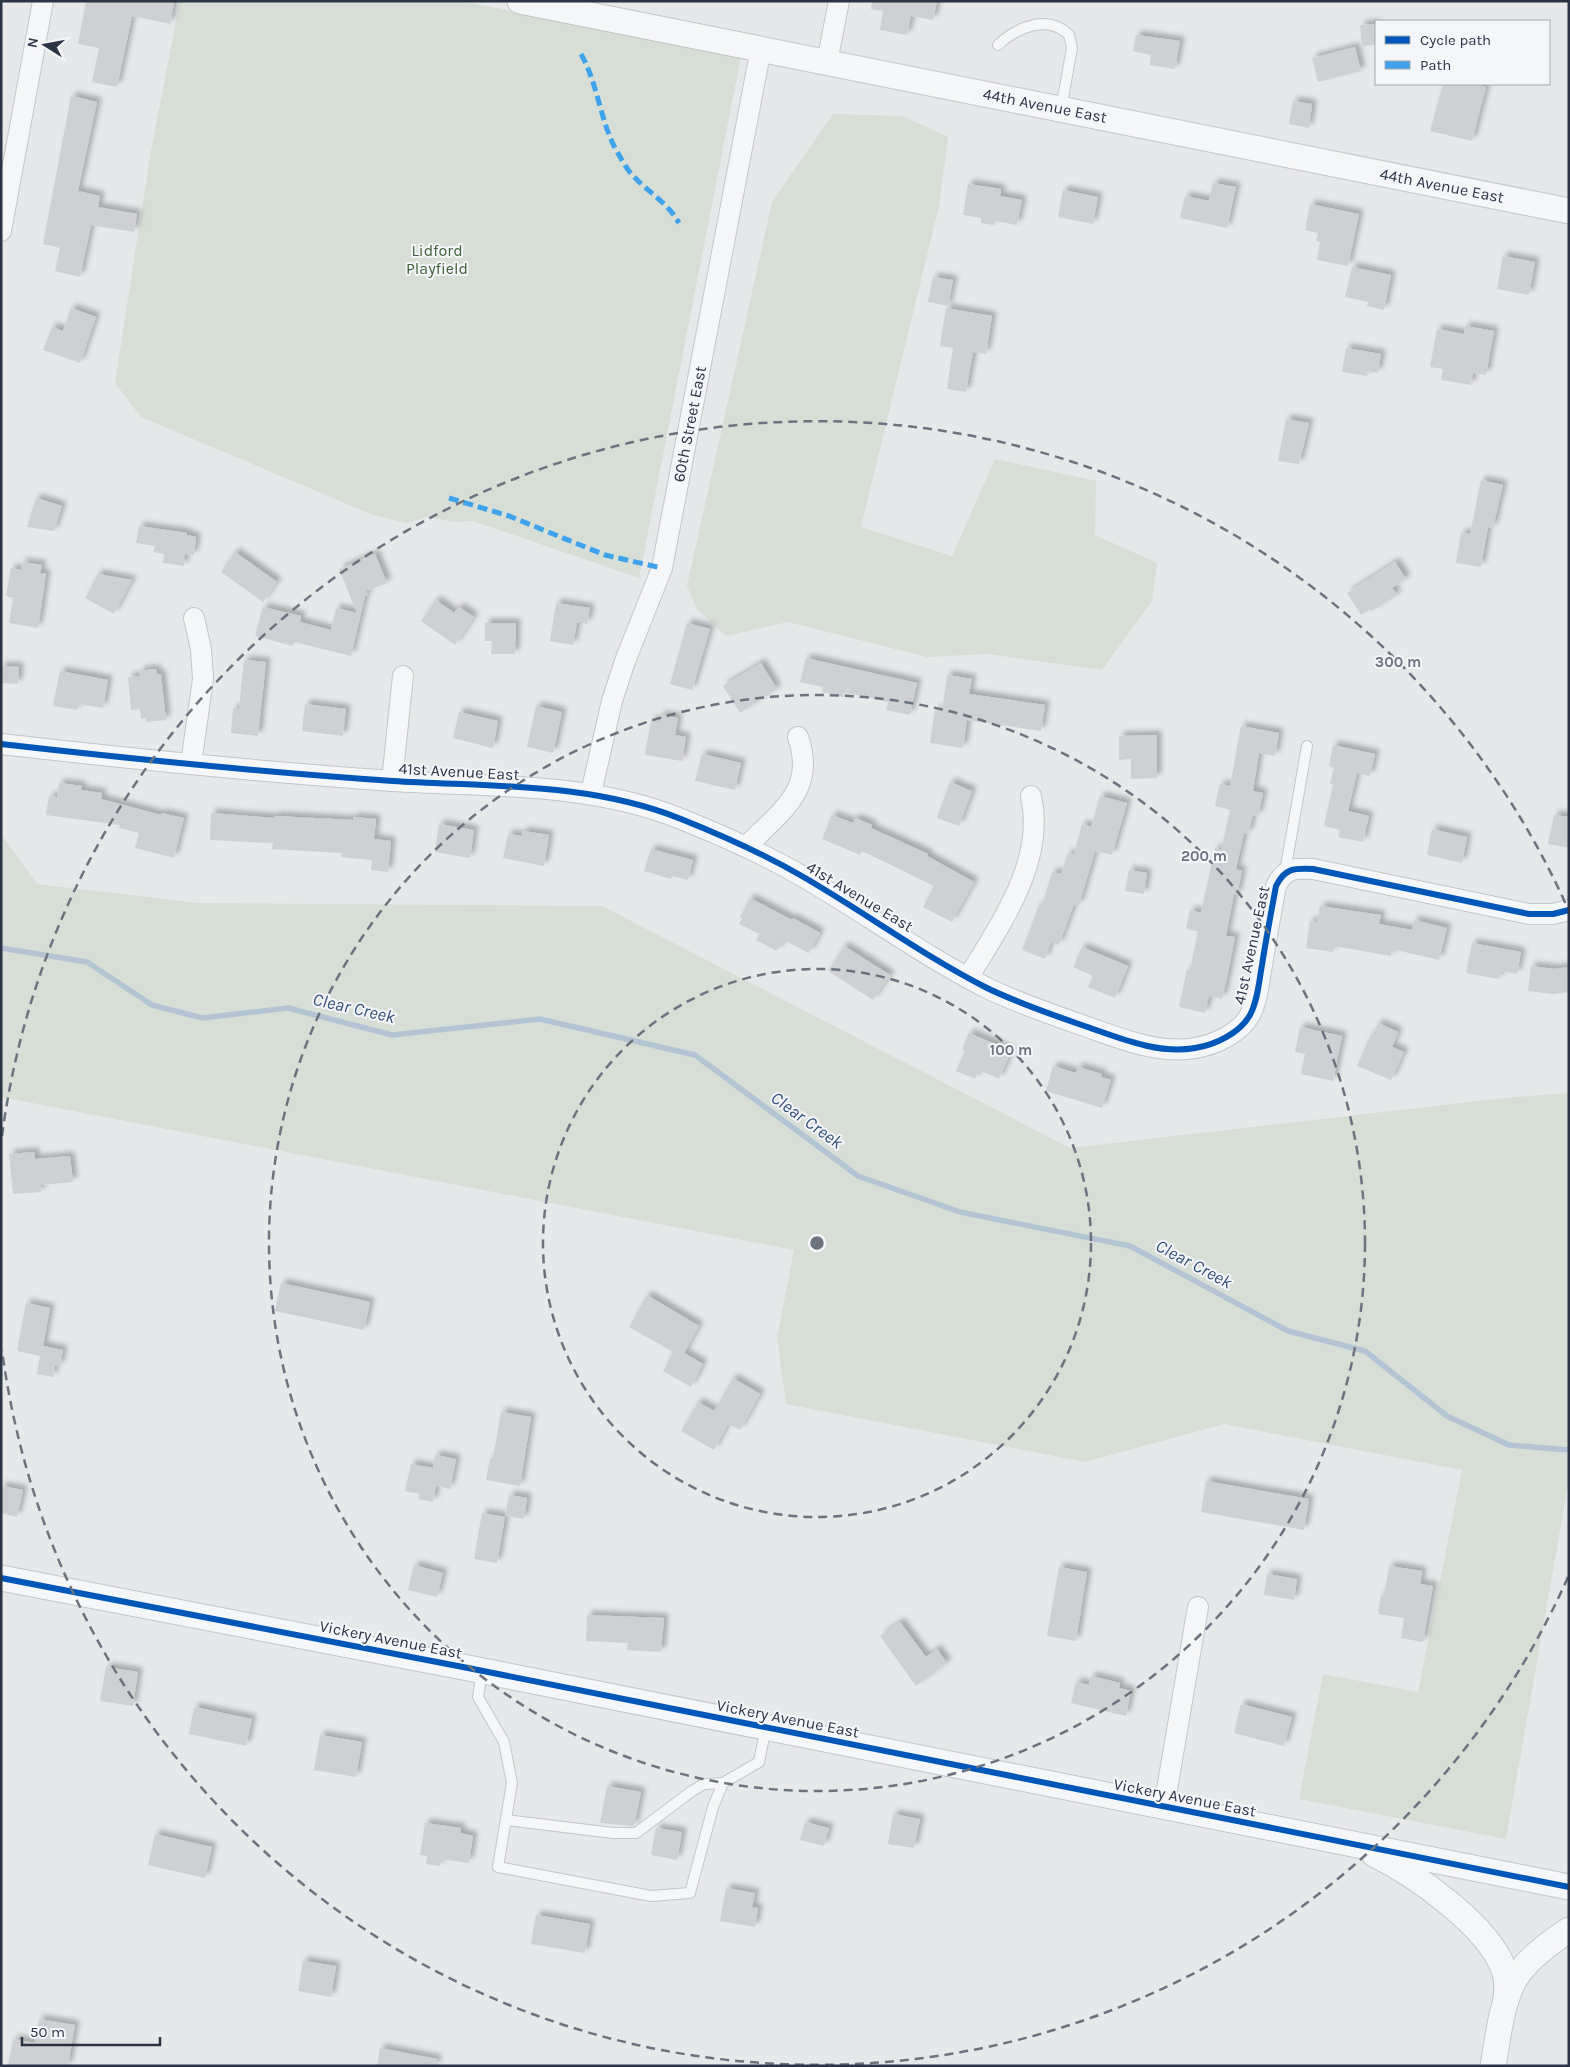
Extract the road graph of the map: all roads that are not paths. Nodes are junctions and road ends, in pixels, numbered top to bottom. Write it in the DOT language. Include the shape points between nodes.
graph roads {
  1 [pos="43,1"];
  2 [pos="520,1"];
  3 [pos="839,1"];
  4 [pos="584,7"];
  5 [pos="998,45"];
  6 [pos="761,48"];
  7 [pos="827,62"];
  8 [pos="1061,109"];
  9 [pos="1569,211"];
  10 [pos="1,231"];
  11 [pos="194,618"];
  12 [pos="403,676"];
  13 [pos="798,737"];
  14 [pos="1,744"];
  15 [pos="1307,746"];
  16 [pos="191,764"];
  17 [pos="392,781"];
  18 [pos="591,793"];
  19 [pos="1031,796"];
  20 [pos="746,847"];
  21 [pos="1285,872"];
  22 [pos="1569,910"];
  23 [pos="968,978"];
  24 [pos="1,1578"];
  25 [pos="1198,1607"];
  26 [pos="482,1671"];
  27 [pos="766,1727"];
  28 [pos="723,1783"];
  29 [pos="1164,1807"];
  30 [pos="506,1820"];
  31 [pos="1339,1840"];
  32 [pos="1569,1887"];
  33 [pos="1569,1930"];
  34 [pos="1506,2000"];
  35 [pos="1493,2066"];
  1 -- 10 [label="street"];
  2 -- 4 [label="street, 44th Avenue East"];
  3 -- 7 [label="street"];
  4 -- 6 [label="street, 44th Avenue East"];
  5 -- 8 [label="lane" via="1010,34 1036,24 1055,26 1069,35 1072,48"];
  6 -- 7 [label="street, 44th Avenue East"];
  6 -- 18 [label="street, 60th Street East" via="662,568 615,693"];
  7 -- 8 [label="street, 44th Avenue East"];
  8 -- 9 [label="street, 44th Avenue East"];
  11 -- 16 [label="street" via="203,679"];
  12 -- 17 [label="street"];
  13 -- 20 [label="street" via="803,752 801,783 795,796"];
  14 -- 16 [label="street, 41st Avenue East"];
  15 -- 21 [label="lane"];
  16 -- 17 [label="street, 41st Avenue East"];
  17 -- 18 [label="street, 41st Avenue East"];
  18 -- 20 [label="street, 41st Avenue East" via="661,812"];
  19 -- 23 [label="street" via="1034,827 1024,871 1012,903"];
  20 -- 23 [label="street, 41st Avenue East" via="800,875"];
  21 -- 22 [label="street, 41st Avenue East" via="1313,869 1529,914"];
  21 -- 23 [label="street, 41st Avenue East" via="1276,886 1250,1015 1240,1026 1210,1044 1175,1050 1139,1044 1024,1004"];
  24 -- 26 [label="street, Vickery Avenue East"];
  25 -- 29 [label="street"];
  26 -- 27 [label="street, Vickery Avenue East"];
  26 -- 30 [label="lane" via="478,1697 504,1742 512,1782"];
  27 -- 28 [label="lane" via="759,1762"];
  27 -- 29 [label="street, Vickery Avenue East"];
  28 -- 30 [label="lane" via="704,1784 636,1833"];
  28 -- 30 [label="lane" via="713,1807 690,1893 651,1896 498,1867"];
  29 -- 31 [label="street, Vickery Avenue East"];
  31 -- 32 [label="street, Vickery Avenue East"];
  31 -- 34 [label="street" via="1391,1863 1460,1913 1486,1940 1500,1962 1506,1976"];
  33 -- 34 [label="street" via="1524,1967 1515,1978"];
  34 -- 35 [label="street"];
}
